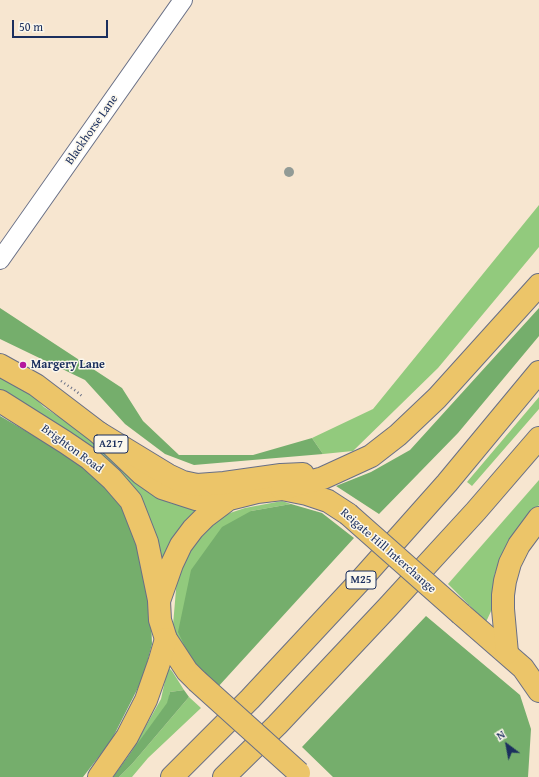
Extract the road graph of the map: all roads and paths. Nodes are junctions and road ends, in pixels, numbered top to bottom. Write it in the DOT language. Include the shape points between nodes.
graph roads {
  1 [pos="183,0"];
  2 [pos="0,260"];
  3 [pos="539,285"];
  4 [pos="0,365"];
  5 [pos="539,372"];
  6 [pos="56,378"];
  7 [pos="85,400"];
  8 [pos="0,401"];
  9 [pos="99,433"];
  10 [pos="539,438"];
  11 [pos="341,470"];
  12 [pos="282,489"];
  13 [pos="229,499"];
  14 [pos="539,518"];
  15 [pos="159,601"];
  16 [pos="166,639"];
  17 [pos="507,653"];
  18 [pos="539,691"];
  19 [pos="302,775"];
  20 [pos="99,777"];
  21 [pos="172,777"];
  22 [pos="224,777"];
  1 -- 2 [label="street, Blackhorse Lane"];
  3 -- 11 [label="highway" via="437,398 398,435 371,456"];
  4 -- 9 [label="highway, A217" via="36,385"];
  5 -- 21 [label="highway, M25" via="447,483 359,582 250,699"];
  6 -- 7 [label="path"];
  8 -- 15 [label="highway, Brighton Road / A217" via="90,459 131,501 147,542"];
  9 -- 11 [label="highway" via="168,475 197,485"];
  9 -- 13 [label="highway, A217" via="142,474 162,488 196,499"];
  10 -- 22 [label="highway" via="388,607 277,725"];
  11 -- 12 [label="highway" via="323,478"];
  12 -- 13 [label="highway, Reigate Hill Interchange"];
  12 -- 17 [label="highway, Reigate Hill Interchange, bridge" via="328,501 348,514"];
  13 -- 15 [label="highway, Reigate Hill Interchange" via="205,517 181,545"];
  14 -- 17 [label="highway" via="519,545 505,581 503,609"];
  15 -- 16 [label="highway, Reigate Hill Interchange" via="160,620"];
  16 -- 19 [label="highway, Reigate Hill Interchange, bridge" via="187,671"];
  16 -- 20 [label="highway" via="146,700 127,737"];
  17 -- 18 [label="highway, Reigate Hill Interchange" via="523,668"];
}
